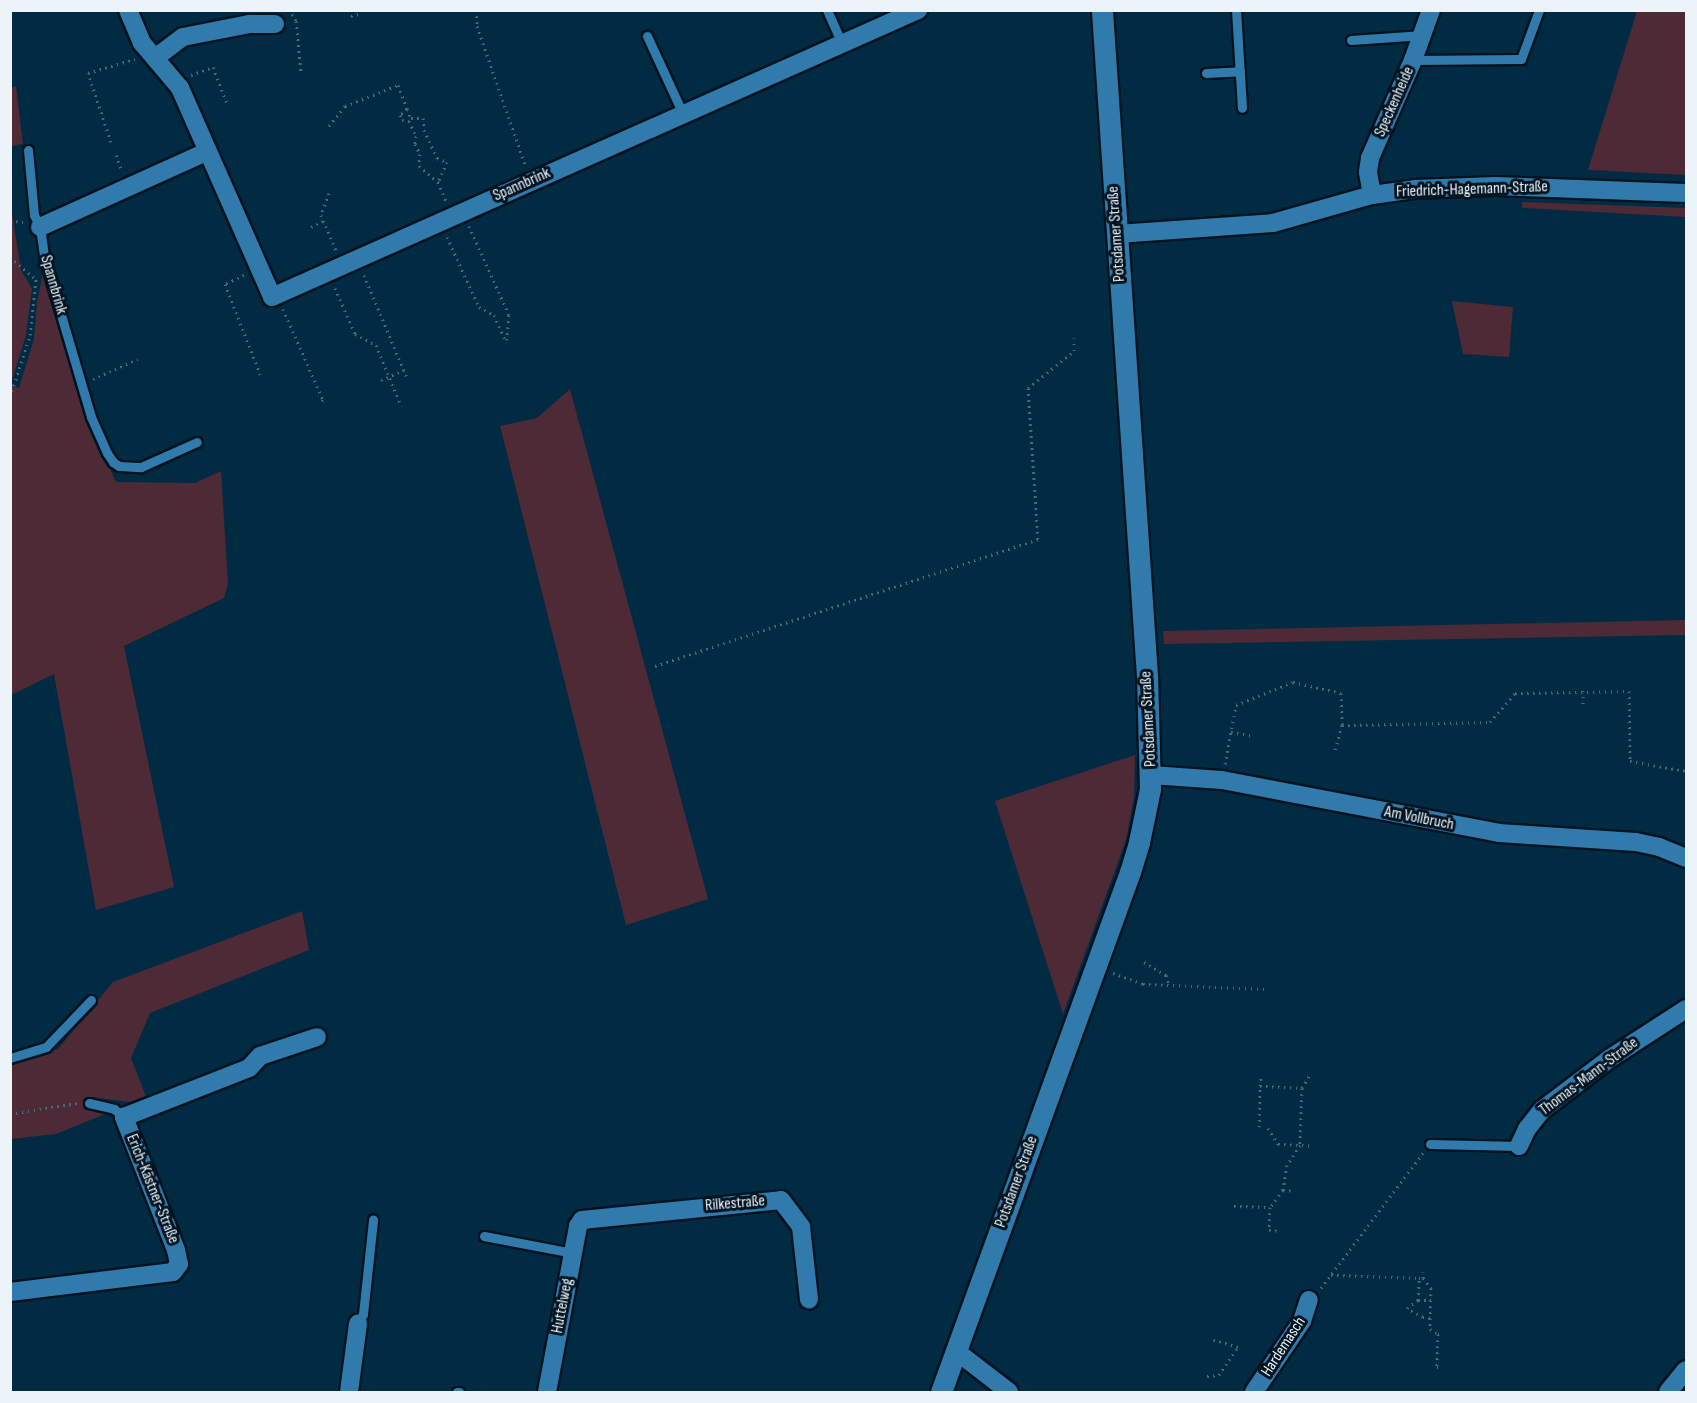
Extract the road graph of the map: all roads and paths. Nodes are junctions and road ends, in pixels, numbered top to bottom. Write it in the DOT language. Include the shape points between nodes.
graph roads {
  1 [pos="128,10"];
  2 [pos="350,10"];
  3 [pos="476,10"];
  4 [pos="827,10"];
  5 [pos="918,10"];
  6 [pos="1102,10"];
  7 [pos="1236,10"];
  8 [pos="1431,10"];
  9 [pos="1539,10"];
  10 [pos="292,14"];
  11 [pos="359,14"];
  12 [pos="275,24"];
  13 [pos="1422,35"];
  14 [pos="646,36"];
  15 [pos="1352,40"];
  16 [pos="842,44"];
  17 [pos="155,58"];
  18 [pos="1413,60"];
  19 [pos="1240,71"];
  20 [pos="301,72"];
  21 [pos="1206,73"];
  22 [pos="176,81"];
  23 [pos="228,106"];
  24 [pos="1242,108"];
  25 [pos="407,109"];
  26 [pos="682,114"];
  27 [pos="329,126"];
  28 [pos="111,142"];
  29 [pos="28,150"];
  30 [pos="208,151"];
  31 [pos="530,181"];
  32 [pos="438,182"];
  33 [pos="329,193"];
  34 [pos="1686,193"];
  35 [pos="1372,195"];
  36 [pos="452,216"];
  37 [pos="323,221"];
  38 [pos="40,227"];
  39 [pos="310,227"];
  40 [pos="1117,234"];
  41 [pos="10,257"];
  42 [pos="342,265"];
  43 [pos="36,269"];
  44 [pos="260,269"];
  45 [pos="36,280"];
  46 [pos="277,295"];
  47 [pos="1074,338"];
  48 [pos="138,359"];
  49 [pos="404,370"];
  50 [pos="260,374"];
  51 [pos="389,376"];
  52 [pos="407,378"];
  53 [pos="94,379"];
  54 [pos="381,380"];
  55 [pos="10,397"];
  56 [pos="320,402"];
  57 [pos="401,406"];
  58 [pos="197,442"];
  59 [pos="655,666"];
  60 [pos="1583,690"];
  61 [pos="1583,704"];
  62 [pos="1342,725"];
  63 [pos="1231,732"];
  64 [pos="1253,736"];
  65 [pos="1334,754"];
  66 [pos="1686,771"];
  67 [pos="1151,775"];
  68 [pos="1222,780"];
  69 [pos="1686,858"];
  70 [pos="1144,962"];
  71 [pos="1096,967"];
  72 [pos="1169,985"];
  73 [pos="1265,989"];
  74 [pos="91,1000"];
  75 [pos="1686,1009"];
  76 [pos="317,1037"];
  77 [pos="10,1058"];
  78 [pos="1261,1076"];
  79 [pos="1309,1076"];
  80 [pos="1260,1086"];
  81 [pos="1302,1088"];
  82 [pos="89,1103"];
  83 [pos="10,1114"];
  84 [pos="124,1117"];
  85 [pos="1259,1127"];
  86 [pos="1268,1128"];
  87 [pos="1430,1144"];
  88 [pos="1300,1145"];
  89 [pos="1311,1146"];
  90 [pos="1519,1146"];
  91 [pos="1283,1190"];
  92 [pos="1293,1191"];
  93 [pos="1234,1206"];
  94 [pos="1270,1207"];
  95 [pos="373,1220"];
  96 [pos="582,1220"];
  97 [pos="1278,1231"];
  98 [pos="484,1236"];
  99 [pos="573,1253"];
  100 [pos="1423,1272"];
  101 [pos="1331,1275"];
  102 [pos="1421,1278"];
  103 [pos="1431,1288"];
  104 [pos="1436,1288"];
  105 [pos="10,1292"];
  106 [pos="809,1300"];
  107 [pos="1418,1300"];
  108 [pos="1431,1300"];
  109 [pos="1309,1302"];
  110 [pos="1430,1318"];
  111 [pos="358,1324"];
  112 [pos="1438,1334"];
  113 [pos="1444,1334"];
  114 [pos="1212,1339"];
  115 [pos="956,1351"];
  116 [pos="1443,1367"];
  117 [pos="1686,1371"];
  118 [pos="1207,1376"];
  119 [pos="349,1392"];
  120 [pos="547,1392"];
  121 [pos="941,1392"];
  122 [pos="1009,1392"];
  123 [pos="1254,1392"];
  124 [pos="1668,1392"];
  1 -- 17 [label="street" via="142,43"];
  2 -- 11 [label="path" via="351,16"];
  3 -- 31 [label="path" via="477,26"];
  4 -- 16 [label="lane"];
  5 -- 16 [label="street, Spannbrink"];
  6 -- 40 [label="street, Potsdamer Straße"];
  7 -- 19 [label="lane"];
  8 -- 13 [label="street, Speckenheide"];
  9 -- 18 [label="lane" via="1521,59"];
  10 -- 20 [label="path"];
  12 -- 17 [label="street" via="249,24 183,37"];
  13 -- 15 [label="lane"];
  13 -- 18 [label="street, Speckenheide"];
  14 -- 26 [label="lane"];
  16 -- 26 [label="street, Spannbrink"];
  17 -- 22 [label="street"];
  17 -- 28 [label="path" via="135,59 88,73"];
  18 -- 35 [label="street, Speckenheide" via="1370,158"];
  19 -- 21 [label="lane"];
  19 -- 24 [label="lane"];
  22 -- 23 [label="path" via="213,67"];
  22 -- 30 [label="street"];
  25 -- 27 [label="path" via="398,85 345,106"];
  25 -- 32 [label="path" via="400,115 402,120 409,121 416,136 419,166"];
  25 -- 32 [label="path" via="411,118 423,118 424,130 437,158 447,162"];
  26 -- 31 [label="street, Spannbrink"];
  29 -- 38 [label="lane" via="34,215"];
  30 -- 38 [label="street"];
  30 -- 44 [label="street"];
  31 -- 36 [label="street, Spannbrink"];
  32 -- 36 [label="path"];
  33 -- 37 [label="path" via="321,215"];
  34 -- 35 [label="street, Friedrich-Hagemann-Straße" via="1495,186"];
  35 -- 40 [label="street, Friedrich-Hagemann-Straße" via="1273,223"];
  36 -- 36 [label="path" via="479,307 494,315 506,342 509,315"];
  36 -- 42 [label="street, Spannbrink"];
  37 -- 39 [label="path"];
  37 -- 42 [label="path"];
  38 -- 58 [label="lane, Spannbrink" via="44,257 91,417 113,462 129,468 141,467"];
  40 -- 67 [label="street, Potsdamer Straße"];
  41 -- 45 [label="path"];
  42 -- 46 [label="street, Spannbrink"];
  42 -- 49 [label="path"];
  42 -- 51 [label="path" via="355,334 376,345"];
  43 -- 45 [label="path"];
  44 -- 46 [label="street" via="272,297"];
  44 -- 50 [label="path" via="225,284 236,310 231,312"];
  45 -- 55 [label="path" via="30,335"];
  46 -- 56 [label="path" via="323,400"];
  47 -- 59 [label="path" via="1074,351 1028,388 1038,539"];
  48 -- 53 [label="path"];
  49 -- 51 [label="path"];
  49 -- 52 [label="path"];
  51 -- 54 [label="path"];
  51 -- 57 [label="path"];
  60 -- 61 [label="path"];
  60 -- 62 [label="path" via="1515,693 1490,722"];
  60 -- 66 [label="path" via="1629,691 1630,761"];
  62 -- 63 [label="path" via="1341,693 1293,682 1236,705"];
  62 -- 65 [label="path"];
  63 -- 64 [label="path"];
  63 -- 68 [label="path"];
  67 -- 68 [label="street, Am Vollbruch"];
  67 -- 71 [label="street, Potsdamer Straße" via="1139,842"];
  68 -- 69 [label="street, Am Vollbruch" via="1499,833 1636,842"];
  70 -- 72 [label="path" via="1166,975"];
  71 -- 72 [label="path" via="1143,984"];
  71 -- 115 [label="street, Potsdamer Straße"];
  72 -- 73 [label="path"];
  74 -- 77 [label="lane" via="46,1047"];
  75 -- 90 [label="street, Thomas-Mann-Straße" via="1609,1059 1542,1110"];
  76 -- 84 [label="street, Erich-Kästner-Straße" via="260,1056 249,1068"];
  78 -- 80 [label="path"];
  79 -- 81 [label="path"];
  80 -- 81 [label="path"];
  80 -- 85 [label="path"];
  81 -- 88 [label="path"];
  82 -- 83 [label="path" via="56,1104"];
  82 -- 84 [label="lane" via="114,1109"];
  84 -- 105 [label="street, Erich-Kästner-Straße" via="176,1250 177,1268 167,1274"];
  86 -- 88 [label="path" via="1278,1144"];
  87 -- 90 [label="lane, Thomas-Mann-Straße"];
  87 -- 101 [label="path"];
  88 -- 89 [label="path"];
  88 -- 91 [label="path" via="1287,1165"];
  91 -- 92 [label="path"];
  91 -- 94 [label="path"];
  93 -- 94 [label="path"];
  94 -- 97 [label="path" via="1269,1230"];
  95 -- 111 [label="lane" via="363,1314"];
  96 -- 99 [label="street, Huttelweg"];
  96 -- 106 [label="street, Rilkestraße" via="781,1200 801,1227"];
  98 -- 99 [label="lane"];
  99 -- 120 [label="street, Huttelweg"];
  100 -- 102 [label="path"];
  101 -- 102 [label="path"];
  101 -- 109 [label="path"];
  102 -- 103 [label="path"];
  102 -- 107 [label="path"];
  103 -- 104 [label="path"];
  103 -- 108 [label="path"];
  107 -- 108 [label="path"];
  107 -- 110 [label="path" via="1407,1308"];
  108 -- 110 [label="path"];
  109 -- 123 [label="street, Hardemasch" via="1302,1322"];
  110 -- 112 [label="path" via="1430,1329"];
  111 -- 119 [label="street"];
  112 -- 113 [label="path"];
  112 -- 116 [label="path" via="1437,1367"];
  114 -- 118 [label="path" via="1238,1347 1219,1375"];
  115 -- 121 [label="street, Potsdamer Straße"];
  115 -- 122 [label="street"];
  117 -- 124 [label="street"];
}
